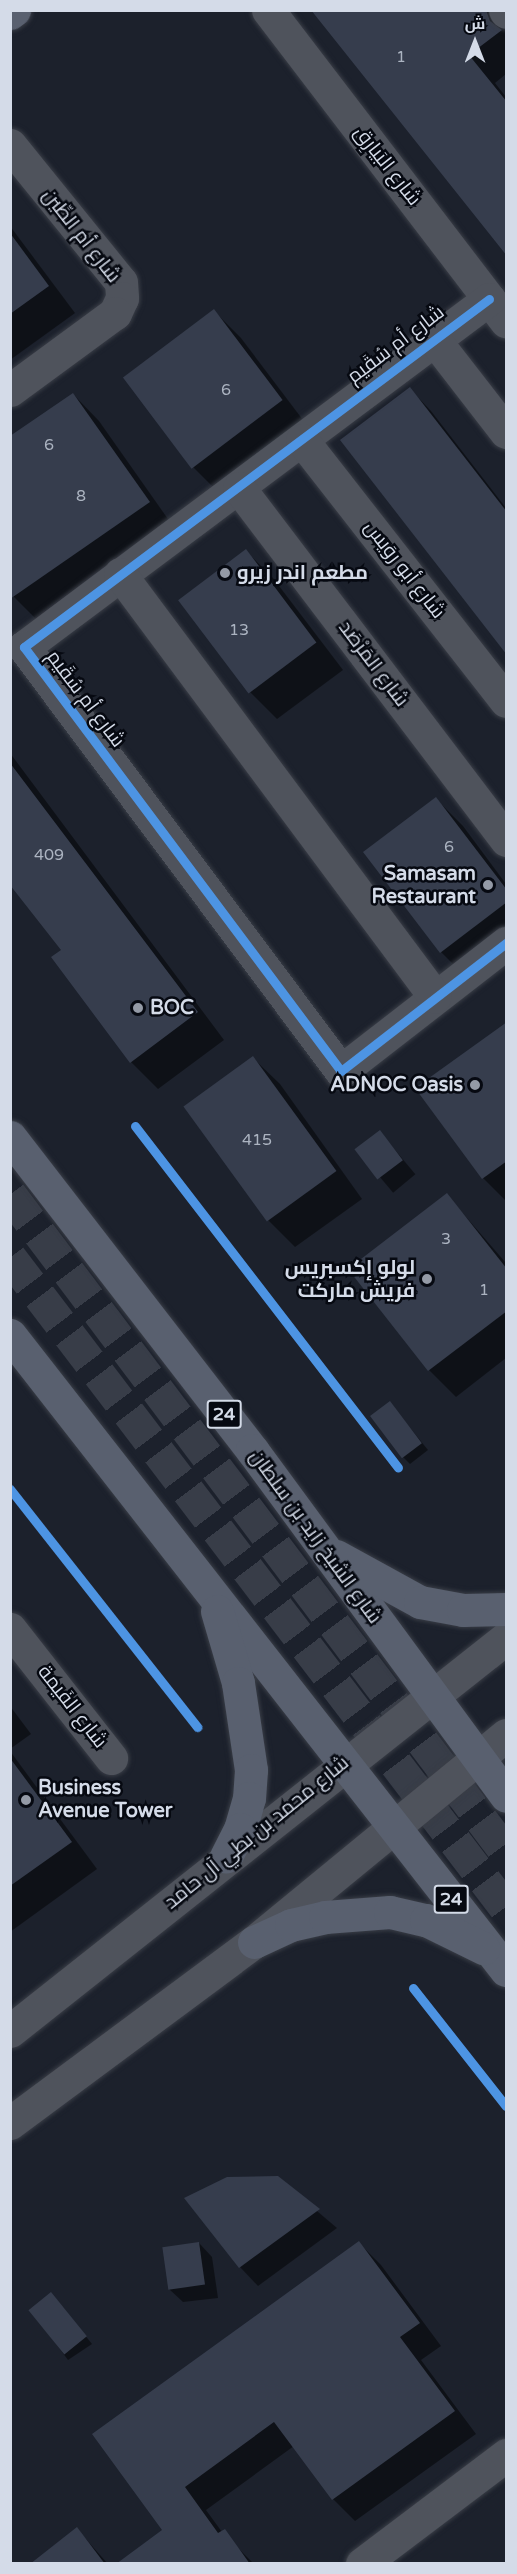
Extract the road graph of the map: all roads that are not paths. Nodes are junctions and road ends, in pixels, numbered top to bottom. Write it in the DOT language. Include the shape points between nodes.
graph roads {
  1 [pos="14,10"];
  2 [pos="268,10"];
  3 [pos="10,13"];
  4 [pos="10,145"];
  5 [pos="498,310"];
  6 [pos="433,338"];
  7 [pos="10,390"];
  8 [pos="507,432"];
  9 [pos="302,440"];
  10 [pos="239,488"];
  11 [pos="120,574"];
  12 [pos="507,701"];
  13 [pos="507,840"];
  14 [pos="507,943"];
  15 [pos="435,997"];
  16 [pos="10,1137"];
  17 [pos="10,1335"];
  18 [pos="326,1550"];
  19 [pos="213,1597"];
  20 [pos="507,1609"];
  21 [pos="10,1629"];
  22 [pos="507,1638"];
  23 [pos="431,1696"];
  24 [pos="507,1735"];
  25 [pos="477,1757"];
  26 [pos="111,1758"];
  27 [pos="344,1763"];
  28 [pos="507,1796"];
  29 [pos="395,1827"];
  30 [pos="226,1857"];
  31 [pos="254,1942"];
  32 [pos="500,1962"];
  33 [pos="10,2031"];
  34 [pos="10,2123"];
  35 [pos="507,2455"];
  36 [pos="362,2564"];
  1 -- 3 [label="main road"];
  2 -- 5 [label="street, شارع البَيارِق"];
  4 -- 7 [label="street, شارع أم الطِّين" via="121,282 122,298 115,313"];
  5 -- 6 [label="street, شارع أم سُقَيم"];
  6 -- 8 [label="street"];
  6 -- 9 [label="street, شارع أم سُقَيم"];
  9 -- 10 [label="street, شارع أم سُقَيم"];
  9 -- 12 [label="street, شارع أبو روَيس"];
  10 -- 11 [label="street, شارع أم سُقَيم"];
  10 -- 13 [label="street, شارع المَرْصَد"];
  11 -- 15 [label="street"];
  11 -- 15 [label="street, شارع أم سُقَيم" via="24,647 341,1071"];
  14 -- 15 [label="street, شارع أم سُقَيم"];
  16 -- 18 [label="main road, شارع الشيخ زايد بن سلطان / 24"];
  17 -- 19 [label="main road, 24"];
  18 -- 20 [label="main road" via="420,1602 463,1610"];
  18 -- 23 [label="main road, شارع الشيخ زايد بن سلطان / 24"];
  19 -- 27 [label="main road, 24"];
  19 -- 30 [label="main road" via="238,1683 250,1751 249,1798"];
  21 -- 26 [label="street, شارع الفَيمة"];
  22 -- 23 [label="street, شارع محمد بن بطي آل حامد"];
  23 -- 25 [label="main road, شارع الشيخ زايد بن سلطان / 24"];
  23 -- 27 [label="street, شارع محمد بن بطي آل حامد"];
  24 -- 25 [label="street"];
  25 -- 28 [label="main road, شارع الشيخ زايد بن سلطان / 24"];
  25 -- 29 [label="street"];
  27 -- 29 [label="main road, 24"];
  27 -- 30 [label="street, شارع محمد بن بطي آل حامد"];
  29 -- 31 [label="street"];
  29 -- 32 [label="main road, 24"];
  30 -- 33 [label="street, شارع محمد بن بطي آل حامد"];
  31 -- 32 [label="main road" via="291,1925 325,1917 390,1912 426,1920"];
  31 -- 34 [label="street"];
  35 -- 36 [label="street"];
}
